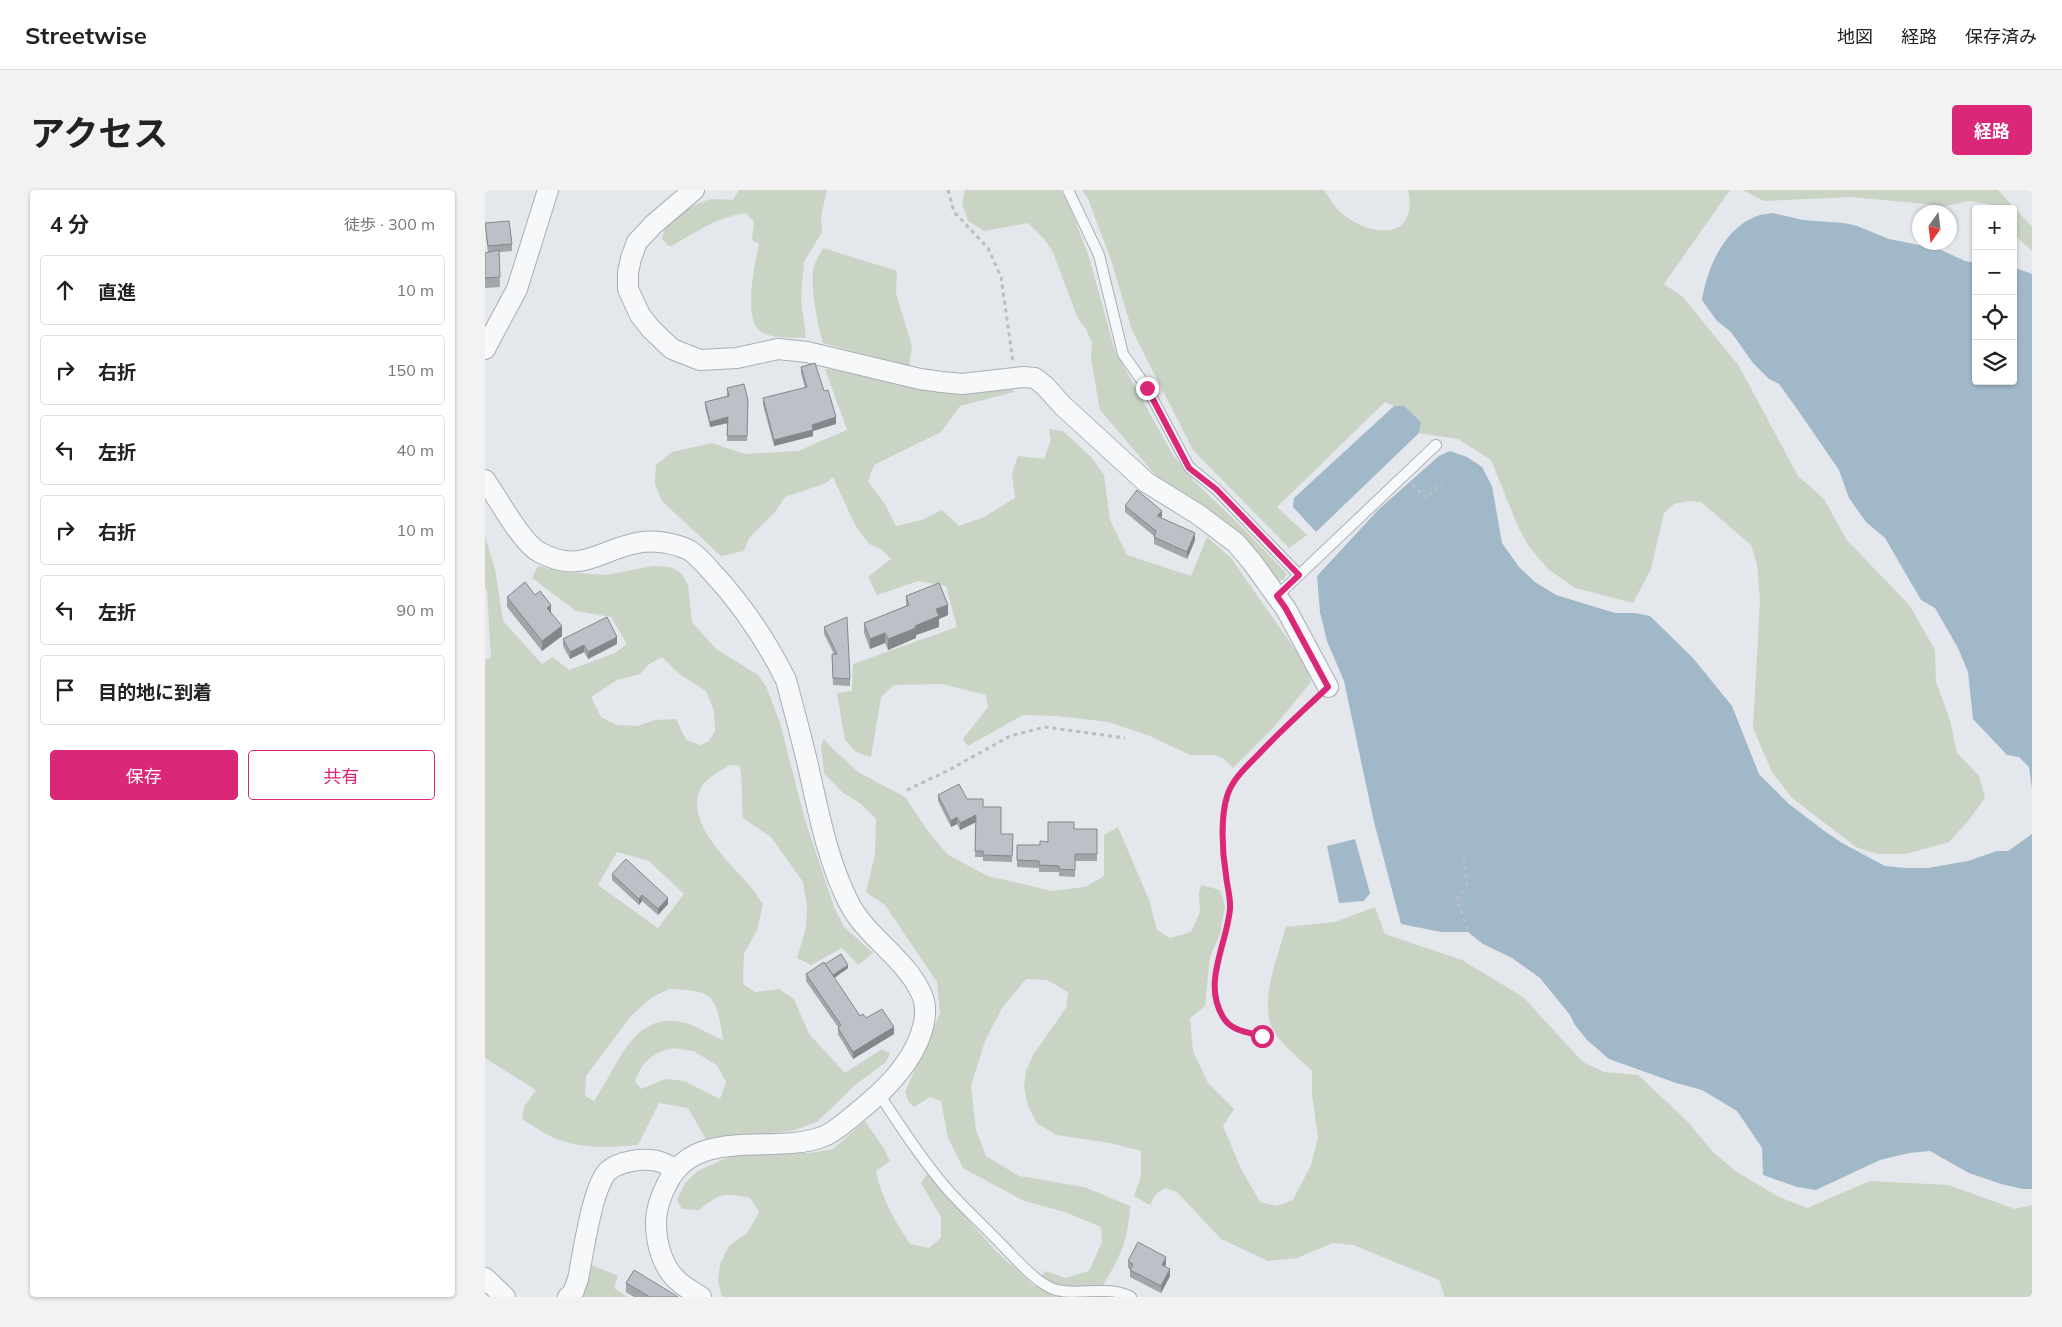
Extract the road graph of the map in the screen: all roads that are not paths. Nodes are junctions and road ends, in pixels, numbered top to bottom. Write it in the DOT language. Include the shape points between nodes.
graph roads {
  1 [pos="548,190"];
  2 [pos="694,190"];
  3 [pos="1068,190"];
  4 [pos="485,348"];
  5 [pos="1436,445"];
  6 [pos="485,480"];
  7 [pos="1299,575"];
  8 [pos="1277,596"];
  9 [pos="1328,687"];
  10 [pos="879,1094"];
  11 [pos="675,1169"];
  12 [pos="485,1278"];
  13 [pos="505,1297"];
  14 [pos="568,1297"];
  15 [pos="701,1297"];
  16 [pos="1131,1297"];
  1 -- 4 [label="street" via="517,289"];
  2 -- 8 [label="street" via="637,242 628,273 628,289 640,315 672,348 700,360 737,358 778,349 807,352 920,379 962,384 1015,377 1035,378 1146,482 1236,543"];
  3 -- 7 [label="lane" via="1099,255 1123,354 1147,388 1189,468 1216,489"];
  5 -- 7 [label="lane"];
  6 -- 10 [label="street" via="527,542 539,552 556,559 583,562 637,542 672,544 689,550 732,594 771,651 786,680 834,870 847,900 855,914 911,976 923,996 925,1018 921,1034 895,1078"];
  7 -- 8 [label="lane"];
  8 -- 9 [label="street"];
  10 -- 11 [label="street" via="823,1137 732,1145 702,1152"];
  10 -- 16 [label="lane" via="914,1147 948,1190 1037,1278 1053,1289 1115,1292"];
  11 -- 14 [label="street" via="657,1161 633,1162 616,1165 607,1173 598,1188 578,1280"];
  11 -- 15 [label="street" via="662,1193 656,1214 656,1237 664,1262 677,1280"];
  12 -- 13 [label="street"];
}
